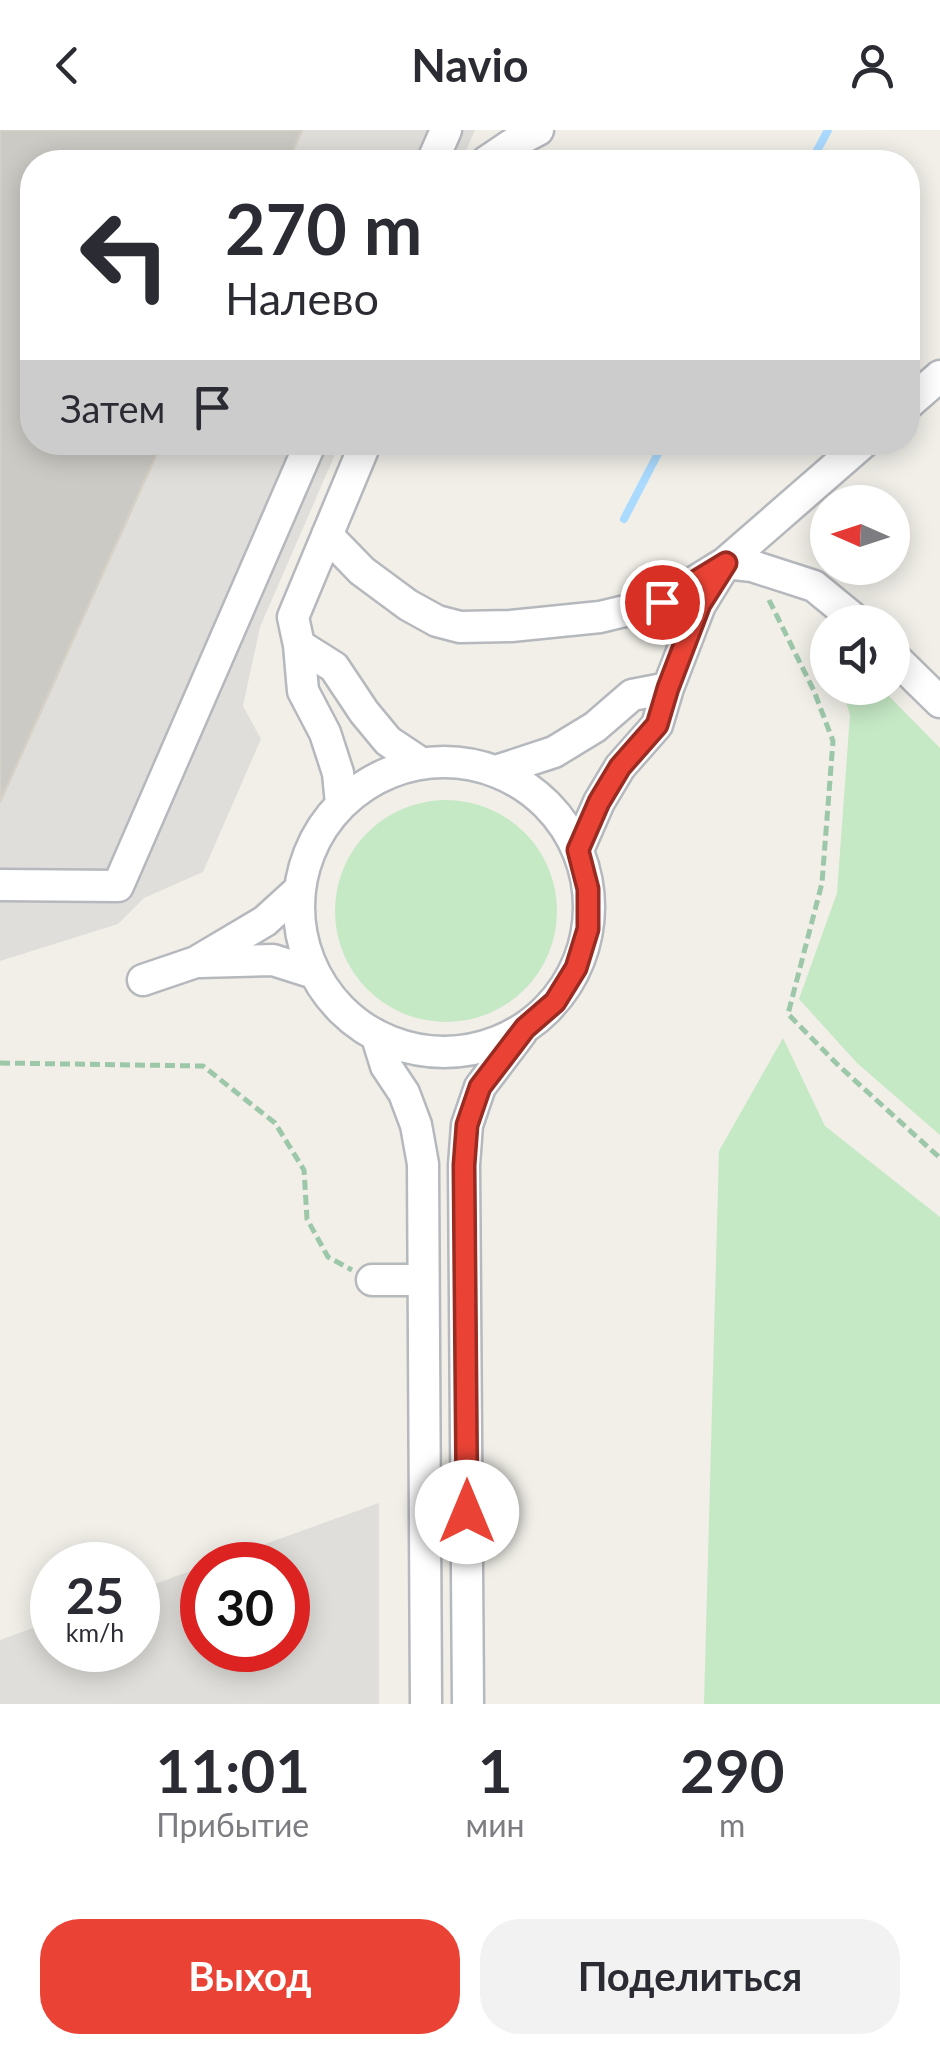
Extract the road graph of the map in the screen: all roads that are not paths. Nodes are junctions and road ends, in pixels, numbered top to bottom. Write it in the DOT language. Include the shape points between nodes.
graph roads {
  1 [pos="538,130"];
  2 [pos="503,150"];
  3 [pos="940,376"];
  4 [pos="920,394"];
  5 [pos="304,455"];
  6 [pos="360,455"];
  7 [pos="851,455"];
  8 [pos="327,534"];
  9 [pos="739,565"];
  10 [pos="837,605"];
  11 [pos="299,645"];
  12 [pos="910,673"];
  13 [pos="668,688"];
  14 [pos="940,702"];
  15 [pos="422,763"];
  16 [pos="496,771"];
  17 [pos="341,804"];
  18 [pos="578,850"];
  19 [pos="0,885"];
  20 [pos="299,890"];
  21 [pos="196,962"];
  22 [pos="314,973"];
  23 [pos="143,980"];
  24 [pos="525,1028"];
  25 [pos="377,1037"];
  26 [pos="372,1280"];
  27 [pos="423,1280"];
  28 [pos="426,1704"];
  29 [pos="468,1704"];
  1 -- 2 [label="street"];
  3 -- 4 [label="street"];
  5 -- 19 [label="street" via="118,886"];
  6 -- 8 [label="street"];
  7 -- 9 [label="street"];
  8 -- 9 [label="street" via="408,605 460,627 616,614 662,602"];
  8 -- 11 [label="street" via="293,616"];
  9 -- 10 [label="street" via="814,586"];
  9 -- 13 [label="street" via="700,604"];
  11 -- 15 [label="street" via="334,667 388,740"];
  11 -- 17 [label="street" via="303,691 325,733"];
  12 -- 14 [label="street"];
  13 -- 16 [label="street" via="632,694 554,752"];
  13 -- 18 [label="street" via="657,725 620,767"];
  15 -- 16 [label="street" via="460,762"];
  15 -- 17 [label="street" via="378,777"];
  16 -- 18 [label="street" via="558,816"];
  17 -- 20 [label="street" via="321,829"];
  18 -- 24 [label="street" via="588,889 588,929 576,968 555,1002"];
  20 -- 21 [label="street" via="265,921"];
  20 -- 22 [label="street" via="300,933"];
  21 -- 22 [label="street" via="272,960"];
  21 -- 23 [label="street"];
  22 -- 25 [label="street" via="330,998"];
  24 -- 25 [label="street" via="490,1046 452,1053"];
  24 -- 29 [label="street" via="480,1087 467,1125"];
  25 -- 27 [label="street" via="416,1125"];
  26 -- 27 [label="street"];
  27 -- 28 [label="street"];
}
